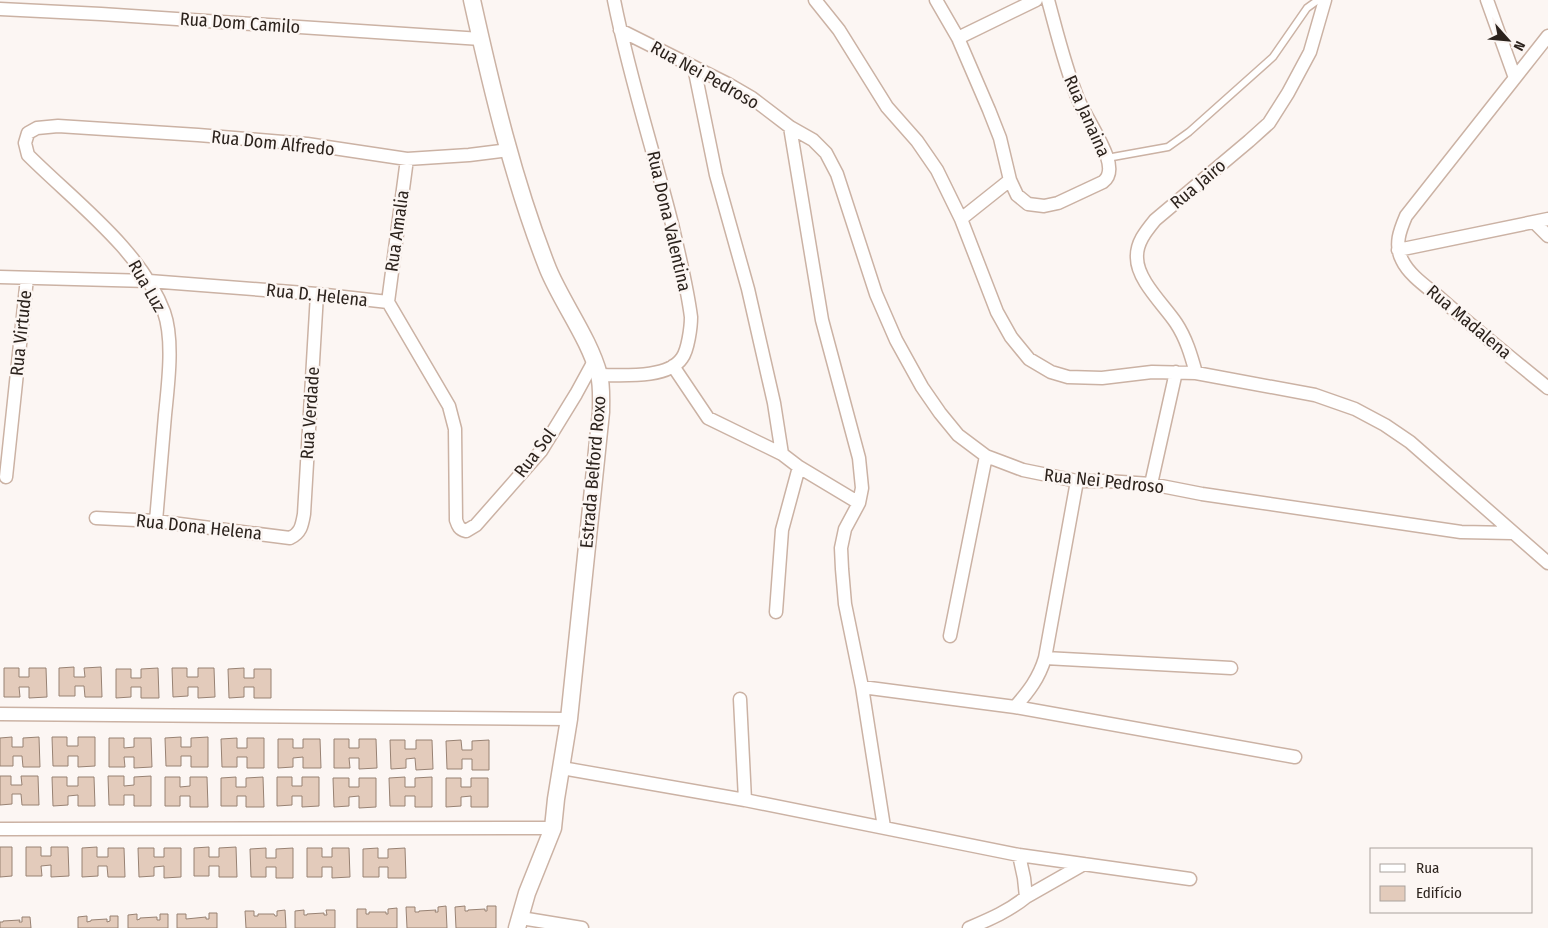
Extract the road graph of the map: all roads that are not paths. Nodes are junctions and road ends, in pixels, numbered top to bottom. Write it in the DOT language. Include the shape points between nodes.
graph roads {
  1 [pos="472,0"];
  2 [pos="614,0"];
  3 [pos="815,0"];
  4 [pos="936,0"];
  5 [pos="1048,0"];
  6 [pos="1318,0"];
  7 [pos="1324,0"];
  8 [pos="1487,0"];
  9 [pos="1032,1"];
  10 [pos="0,9"];
  11 [pos="620,30"];
  12 [pos="1548,36"];
  13 [pos="958,38"];
  14 [pos="481,39"];
  15 [pos="694,67"];
  16 [pos="1515,78"];
  17 [pos="790,127"];
  18 [pos="37,128"];
  19 [pos="509,150"];
  20 [pos="1107,158"];
  21 [pos="407,159"];
  22 [pos="1010,180"];
  23 [pos="961,219"];
  24 [pos="1548,219"];
  25 [pos="1534,222"];
  26 [pos="1548,236"];
  27 [pos="1398,250"];
  28 [pos="0,277"];
  29 [pos="27,278"];
  30 [pos="148,281"];
  31 [pos="317,294"];
  32 [pos="388,302"];
  33 [pos="673,366"];
  34 [pos="596,368"];
  35 [pos="1176,372"];
  36 [pos="1196,373"];
  37 [pos="1548,388"];
  38 [pos="782,454"];
  39 [pos="986,456"];
  40 [pos="799,467"];
  41 [pos="6,477"];
  42 [pos="1077,481"];
  43 [pos="1151,484"];
  44 [pos="859,503"];
  45 [pos="96,518"];
  46 [pos="156,521"];
  47 [pos="461,530"];
  48 [pos="300,531"];
  49 [pos="1512,533"];
  50 [pos="1548,563"];
  51 [pos="776,612"];
  52 [pos="950,636"];
  53 [pos="1045,658"];
  54 [pos="1231,668"];
  55 [pos="862,687"];
  56 [pos="740,699"];
  57 [pos="1015,707"];
  58 [pos="0,714"];
  59 [pos="569,719"];
  60 [pos="1295,757"];
  61 [pos="562,768"];
  62 [pos="745,800"];
  63 [pos="884,827"];
  64 [pos="553,828"];
  65 [pos="0,829"];
  66 [pos="1019,855"];
  67 [pos="1084,864"];
  68 [pos="1190,879"];
  69 [pos="1026,897"];
  70 [pos="519,923"];
  71 [pos="582,928"];
  72 [pos="970,928"];
  1 -- 14 [label="street, Estrada Belford Roxo"];
  2 -- 11 [label="street, Rua Dona Valentina"];
  3 -- 23 [label="street" via="839,30 887,107 937,170"];
  4 -- 13 [label="street, Rua Janaina"];
  5 -- 20 [label="street, Rua Janaina" via="1066,68"];
  6 -- 20 [label="lane" via="1307,8 1273,57 1190,132 1168,147"];
  7 -- 36 [label="street, Rua Jairo" via="1310,52 1269,123 1155,220 1139,245 1137,258 1142,276 1177,324 1191,352"];
  8 -- 16 [label="street"];
  9 -- 13 [label="street"];
  10 -- 14 [label="street, Rua Dom Camilo"];
  11 -- 15 [label="street, Rua Nei Pedroso"];
  11 -- 33 [label="street, Rua Dona Valentina" via="659,172 691,319 683,357"];
  12 -- 16 [label="street"];
  13 -- 22 [label="street, Rua Janaina" via="1000,138"];
  14 -- 19 [label="street, Estrada Belford Roxo"];
  15 -- 17 [label="street, Rua Nei Pedroso" via="752,98"];
  15 -- 38 [label="street" via="716,175 748,289 772,394"];
  16 -- 27 [label="street" via="1406,216 1399,234"];
  17 -- 39 [label="street, Rua Nei Pedroso" via="813,140 826,154 837,174 876,294 922,387 958,435"];
  17 -- 44 [label="street" via="822,320 859,458 862,488"];
  18 -- 21 [label="street, Rua Dom Alfredo" via="58,126 306,144"];
  18 -- 30 [label="street, Rua Luz" via="28,133 25,143 28,155 113,236"];
  19 -- 21 [label="street, Rua Dom Alfredo"];
  19 -- 34 [label="street, Estrada Belford Roxo" via="549,270"];
  20 -- 22 [label="street, Rua Janaina" via="1109,173 1104,182 1058,203 1044,206 1028,204 1017,195"];
  21 -- 32 [label="street, Rua Amalia"];
  22 -- 23 [label="street"];
  23 -- 35 [label="street" via="996,312 1029,359 1051,372 1068,377 1102,378"];
  24 -- 25 [label="street"];
  25 -- 26 [label="street"];
  25 -- 27 [label="street"];
  27 -- 37 [label="street, Rua Madalena" via="1402,261 1415,276"];
  28 -- 29 [label="street, Rua D. Helena"];
  29 -- 30 [label="street, Rua D. Helena"];
  29 -- 41 [label="street, Rua Virtude"];
  30 -- 31 [label="street, Rua D. Helena"];
  30 -- 46 [label="street, Rua Luz" via="164,313 168,340 169,375"];
  31 -- 32 [label="street, Rua D. Helena"];
  31 -- 48 [label="street, Rua Verdade" via="304,514"];
  32 -- 47 [label="street, Rua D. Helena" via="449,406 455,429 456,520"];
  33 -- 34 [label="street" via="643,374"];
  33 -- 38 [label="street" via="708,418"];
  34 -- 47 [label="street, Rua Sol" via="581,385 540,451 476,525 466,531"];
  34 -- 59 [label="street, Estrada Belford Roxo" via="601,412"];
  35 -- 36 [label="street"];
  35 -- 43 [label="street"];
  36 -- 49 [label="street" via="1316,395 1355,409 1410,442"];
  38 -- 40 [label="street"];
  39 -- 42 [label="street, Rua Nei Pedroso" via="1023,470"];
  39 -- 52 [label="street"];
  40 -- 44 [label="street"];
  40 -- 51 [label="street" via="782,530"];
  42 -- 43 [label="street, Rua Nei Pedroso"];
  42 -- 53 [label="street"];
  43 -- 49 [label="street, Rua Nei Pedroso" via="1461,532"];
  44 -- 55 [label="street" via="845,529 841,548 846,604"];
  45 -- 46 [label="street, Rua Dona Helena"];
  46 -- 48 [label="street, Rua Dona Helena" via="290,538"];
  49 -- 50 [label="street"];
  53 -- 54 [label="street"];
  53 -- 57 [label="street" via="1034,685"];
  55 -- 57 [label="street"];
  55 -- 63 [label="street"];
  56 -- 62 [label="street"];
  57 -- 60 [label="street"];
  58 -- 59 [label="street"];
  59 -- 61 [label="street, Estrada Belford Roxo"];
  61 -- 62 [label="street"];
  61 -- 64 [label="street, Estrada Belford Roxo"];
  62 -- 63 [label="street"];
  63 -- 66 [label="street"];
  64 -- 65 [label="street"];
  64 -- 70 [label="street, Estrada Belford Roxo" via="527,893"];
  66 -- 67 [label="street"];
  66 -- 69 [label="street"];
  67 -- 68 [label="street"];
  67 -- 69 [label="street"];
  69 -- 72 [label="street" via="1002,914"];
  70 -- 71 [label="street"];
}
